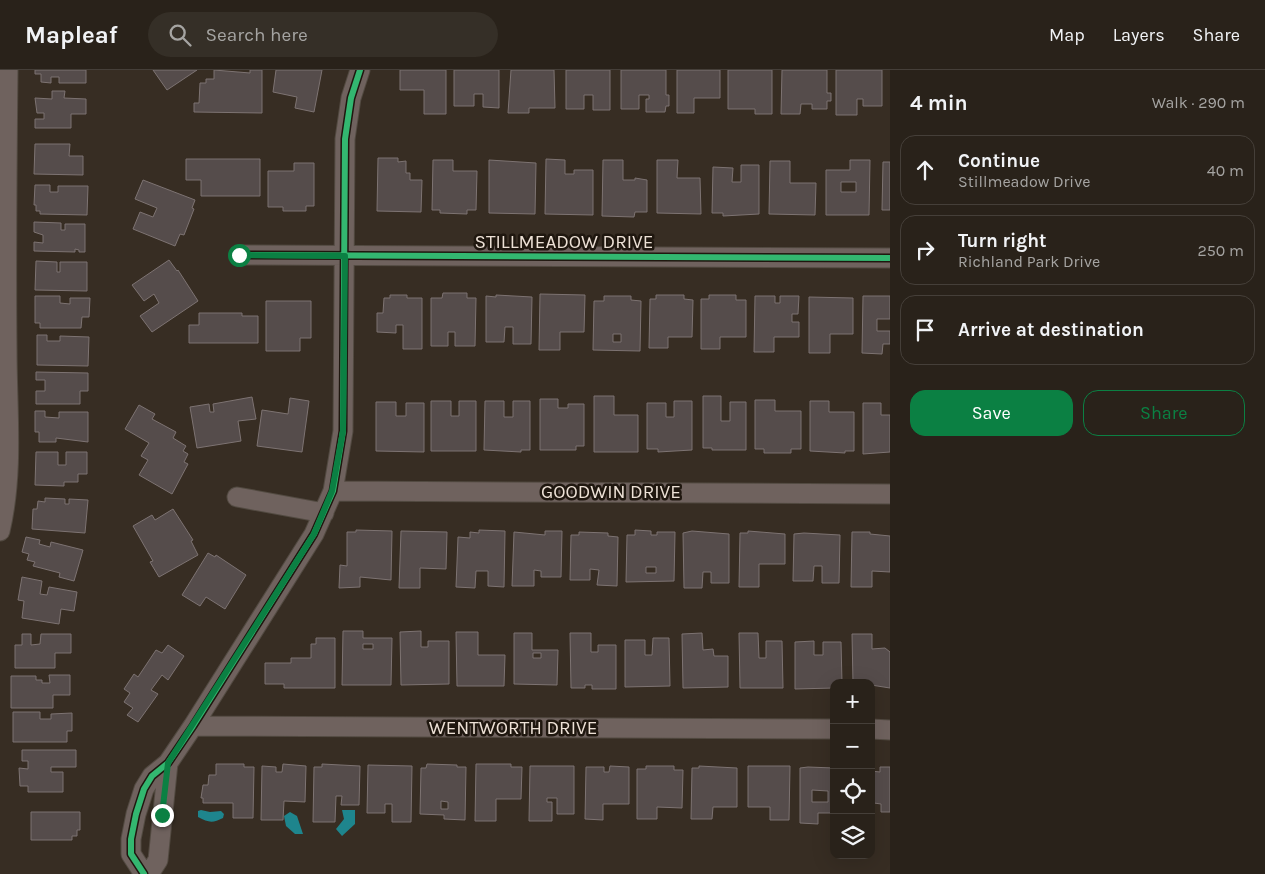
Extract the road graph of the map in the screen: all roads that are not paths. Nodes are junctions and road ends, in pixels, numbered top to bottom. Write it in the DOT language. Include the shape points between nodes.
graph roads {
  1 [pos="8,70"];
  2 [pos="360,70"];
  3 [pos="3,150"];
  4 [pos="239,255"];
  5 [pos="345,256"];
  6 [pos="890,258"];
  7 [pos="3,353"];
  8 [pos="332,491"];
  9 [pos="890,494"];
  10 [pos="237,496"];
  11 [pos="324,513"];
  12 [pos="0,531"];
  13 [pos="193,726"];
  14 [pos="830,729"];
  15 [pos="875,730"];
  16 [pos="890,730"];
  17 [pos="168,763"];
  18 [pos="144,874"];
  19 [pos="149,874"];
  1 -- 3 [label="street"];
  2 -- 5 [label="street" via="351,98 345,139"];
  3 -- 7 [label="street"];
  4 -- 5 [label="street, STILLMEADOW DRIVE"];
  5 -- 6 [label="street, STILLMEADOW DRIVE"];
  5 -- 8 [label="street" via="343,431"];
  7 -- 12 [label="street" via="7,477"];
  8 -- 9 [label="street, GOODWIN DRIVE"];
  8 -- 11 [label="street"];
  10 -- 11 [label="street"];
  11 -- 13 [label="street"];
  13 -- 14 [label="street, WENTWORTH DRIVE"];
  13 -- 17 [label="street"];
  15 -- 16 [label="street"];
  17 -- 18 [label="street" via="152,776 136,814 131,854"];
  17 -- 19 [label="street" via="158,860"];
}
